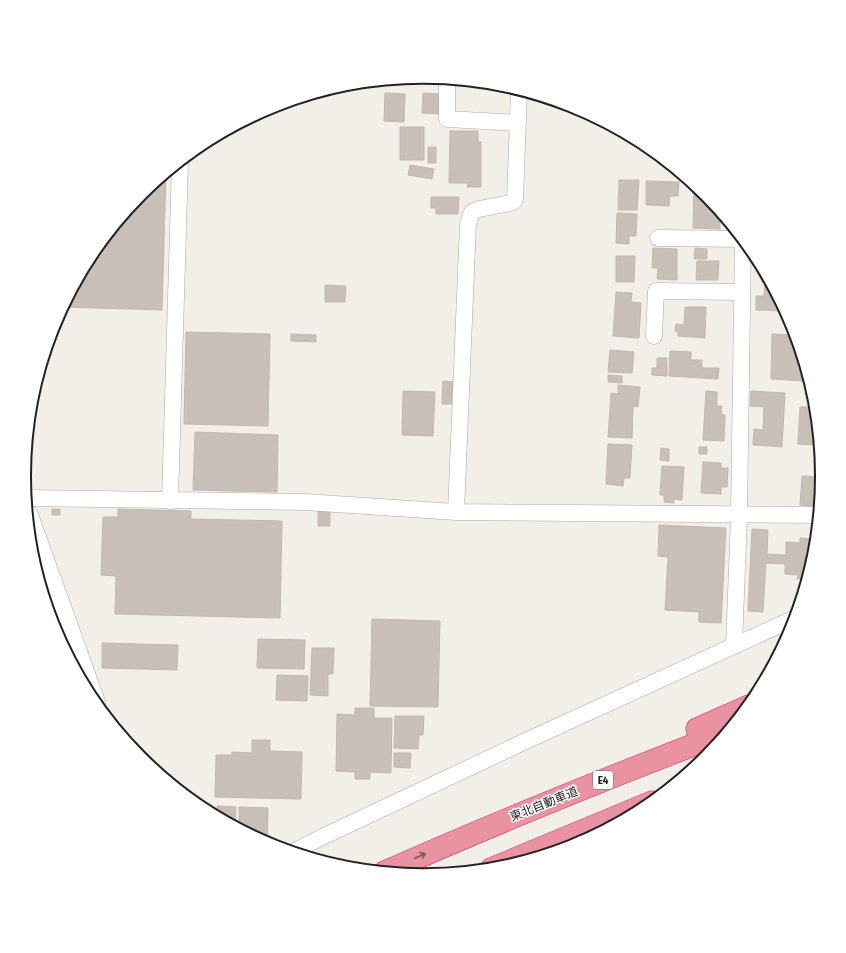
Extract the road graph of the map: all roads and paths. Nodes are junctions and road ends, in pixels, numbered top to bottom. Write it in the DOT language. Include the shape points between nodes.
graph roads {
  1 [pos="447,85"];
  2 [pos="519,97"];
  3 [pos="518,123"];
  4 [pos="180,170"];
  5 [pos="658,238"];
  6 [pos="738,244"];
  7 [pos="744,252"];
  8 [pos="742,292"];
  9 [pos="654,336"];
  10 [pos="32,498"];
  11 [pos="170,501"];
  12 [pos="456,512"];
  13 [pos="739,515"];
  14 [pos="813,515"];
  15 [pos="36,536"];
  16 [pos="787,622"];
  17 [pos="734,646"];
  18 [pos="85,673"];
  19 [pos="737,711"];
  20 [pos="717,736"];
  21 [pos="620,815"];
  22 [pos="480,830"];
  23 [pos="299,849"];
  24 [pos="526,854"];
  25 [pos="395,868"];
  1 -- 3 [label="street" via="447,119"];
  2 -- 3 [label="street"];
  3 -- 12 [label="street" via="516,200 472,212 468,224"];
  4 -- 11 [label="street"];
  5 -- 6 [label="street"];
  7 -- 8 [label="street"];
  8 -- 9 [label="street" via="656,291"];
  8 -- 13 [label="street"];
  10 -- 11 [label="street"];
  11 -- 12 [label="street" via="305,502"];
  12 -- 13 [label="street"];
  13 -- 14 [label="street"];
  13 -- 17 [label="street"];
  15 -- 18 [label="street"];
  16 -- 17 [label="street"];
  17 -- 23 [label="street" via="516,745"];
  19 -- 22 [label="highway"];
  20 -- 22 [label="highway, 東北自動車道 / E4"];
  21 -- 24 [label="highway"];
  25 -- 22 [label="highway, 東北自動車道 / E4, one-way"];
}
